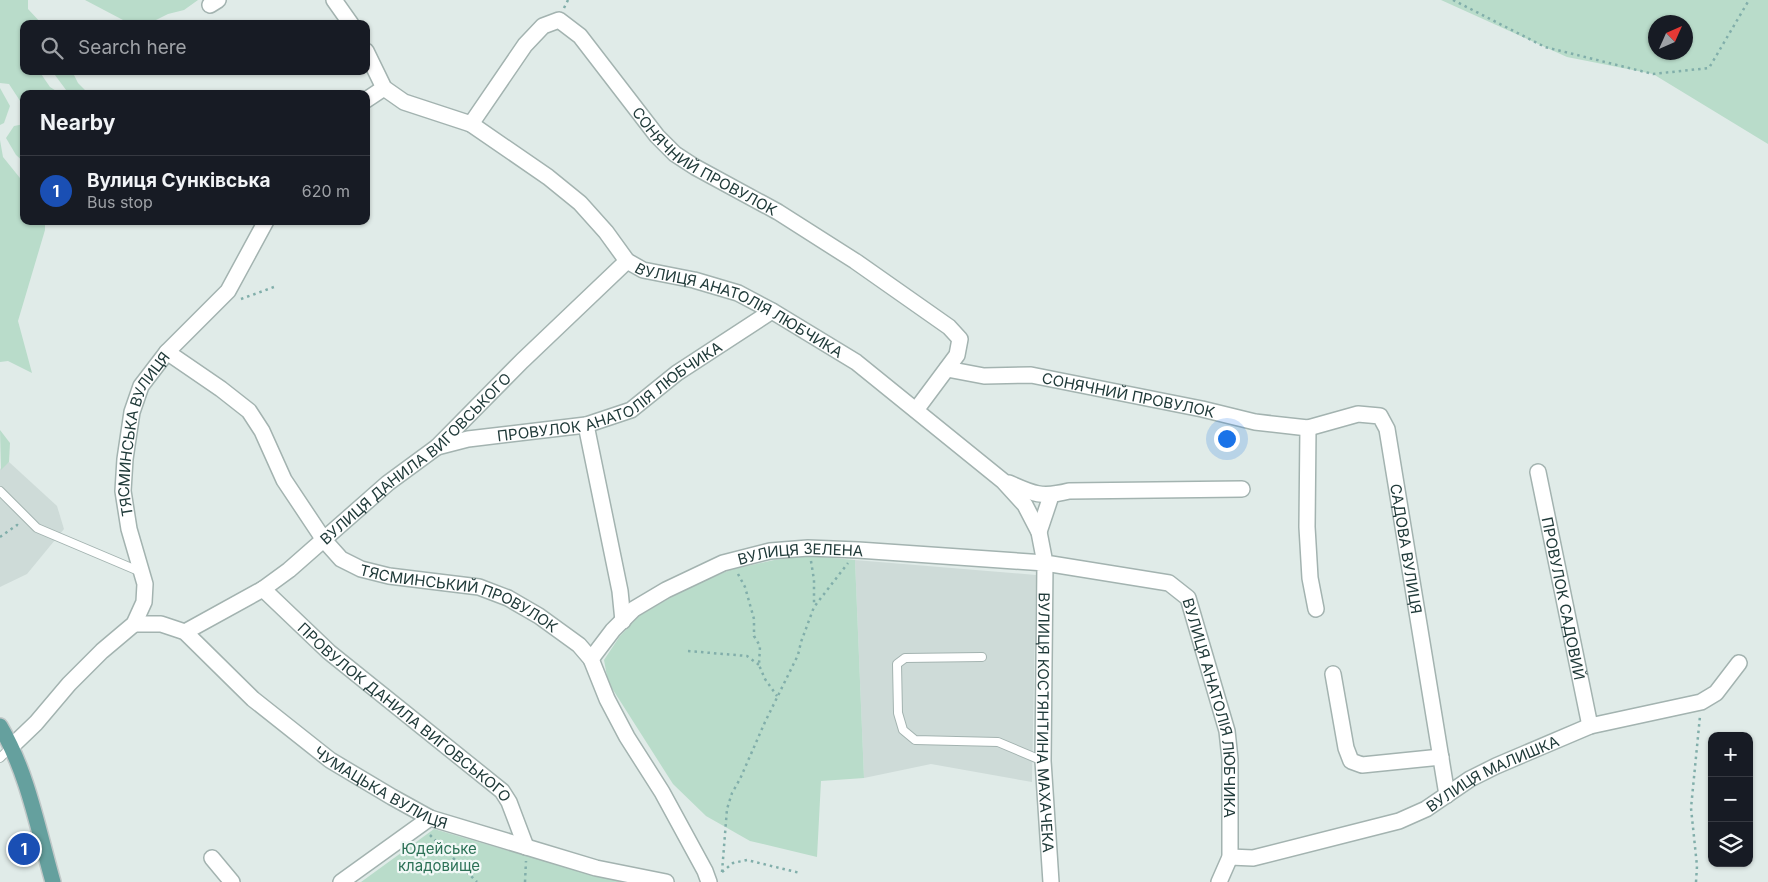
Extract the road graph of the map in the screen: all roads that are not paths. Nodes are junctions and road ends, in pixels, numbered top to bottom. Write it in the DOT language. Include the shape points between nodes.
graph roads {
  1 [pos="334,0"];
  2 [pos="348,20"];
  3 [pos="370,59"];
  4 [pos="384,88"];
  5 [pos="370,97"];
  6 [pos="471,124"];
  7 [pos="264,225"];
  8 [pos="627,261"];
  9 [pos="772,311"];
  10 [pos="167,352"];
  11 [pos="947,369"];
  12 [pos="916,410"];
  13 [pos="586,425"];
  14 [pos="1308,428"];
  15 [pos="436,447"];
  16 [pos="1538,472"];
  17 [pos="1003,481"];
  18 [pos="1242,489"];
  19 [pos="0,491"];
  20 [pos="1051,496"];
  21 [pos="1039,532"];
  22 [pos="324,540"];
  23 [pos="1045,563"];
  24 [pos="141,572"];
  25 [pos="263,589"];
  26 [pos="144,602"];
  27 [pos="1316,609"];
  28 [pos="623,621"];
  29 [pos="134,624"];
  30 [pos="161,624"];
  31 [pos="185,632"];
  32 [pos="982,657"];
  33 [pos="591,659"];
  34 [pos="1739,663"];
  35 [pos="1333,674"];
  36 [pos="0,726"];
  37 [pos="1590,726"];
  38 [pos="12,746"];
  39 [pos="1441,757"];
  40 [pos="0,758"];
  41 [pos="1043,761"];
  42 [pos="1448,795"];
  43 [pos="425,821"];
  44 [pos="526,847"];
  45 [pos="1230,856"];
  46 [pos="212,858"];
  47 [pos="714,880"];
  48 [pos="53,882"];
  49 [pos="232,882"];
  50 [pos="341,882"];
  51 [pos="666,882"];
  52 [pos="1051,882"];
  53 [pos="1219,882"];
  1 -- 2 [label="street"];
  3 -- 4 [label="street, ВУЛИЦЯ АНАТОЛІЯ ЛЮБЧИКА"];
  4 -- 5 [label="street"];
  4 -- 6 [label="street, ВУЛИЦЯ АНАТОЛІЯ ЛЮБЧИКА" via="404,102"];
  6 -- 8 [label="street, ВУЛИЦЯ АНАТОЛІЯ ЛЮБЧИКА" via="580,203"];
  6 -- 11 [label="street, СОНЯЧНИЙ ПРОВУЛОК" via="525,45 543,26 559,20 580,36 657,136 675,154 786,217 949,327 960,339 958,354"];
  7 -- 10 [label="street, ТЯСМИНСЬКА ВУЛИЦЯ" via="228,291"];
  8 -- 9 [label="street, ВУЛИЦЯ АНАТОЛІЯ ЛЮБЧИКА" via="643,270 738,293"];
  8 -- 15 [label="street, ВУЛИЦЯ ДАНИЛА ВИГОВСЬКОГО"];
  9 -- 12 [label="street, ВУЛИЦЯ АНАТОЛІЯ ЛЮБЧИКА" via="856,362"];
  9 -- 13 [label="street, ПРОВУЛОК АНАТОЛІЯ ЛЮБЧИКА" via="677,372 631,410"];
  10 -- 22 [label="street, ТЯСМИНСЬКИЙ ПРОВУЛОК" via="249,411 262,431 284,480"];
  10 -- 24 [label="street, ТЯСМИНСЬКА ВУЛИЦЯ" via="141,386 132,412 125,458 123,491"];
  11 -- 12 [label="street, СОНЯЧНИЙ ПРОВУЛОК"];
  11 -- 14 [label="street, СОНЯЧНИЙ ПРОВУЛОК" via="984,376 1030,375 1202,408 1255,422"];
  12 -- 17 [label="street, ВУЛИЦЯ АНАТОЛІЯ ЛЮБЧИКА"];
  13 -- 15 [label="street, ПРОВУЛОК АНАТОЛІЯ ЛЮБЧИКА" via="468,439"];
  13 -- 28 [label="street" via="620,591"];
  14 -- 27 [label="street" via="1308,535 1310,578"];
  14 -- 39 [label="street, САДОВА ВУЛИЦЯ" via="1358,414 1380,416 1387,429"];
  15 -- 22 [label="street, ВУЛИЦЯ ДАНИЛА ВИГОВСЬКОГО" via="388,482"];
  16 -- 37 [label="street, ПРОВУЛОК САДОВИЙ"];
  17 -- 20 [label="street, ВУЛИЦЯ АНАТОЛІЯ ЛЮБЧИКА" via="1032,494"];
  17 -- 21 [label="street, ВУЛИЦЯ АНАТОЛІЯ ЛЮБЧИКА" via="1025,505"];
  18 -- 20 [label="street, ВУЛИЦЯ АНАТОЛІЯ ЛЮБЧИКА" via="1069,491"];
  19 -- 24 [label="lane" via="37,528"];
  20 -- 21 [label="street"];
  21 -- 23 [label="street, ВУЛИЦЯ АНАТОЛІЯ ЛЮБЧИКА"];
  22 -- 25 [label="street, ВУЛИЦЯ ДАНИЛА ВИГОВСЬКОГО"];
  22 -- 33 [label="street, ТЯСМИНСЬКИЙ ПРОВУЛОК" via="341,559 361,569 389,576 479,587 508,598 579,644"];
  23 -- 28 [label="street, ВУЛИЦЯ ЗЕЛЕНА" via="858,550 808,548 770,551 722,563 666,590 634,609"];
  23 -- 41 [label="street, ВУЛИЦЯ КОСТЯНТИНА МАХАЧЕКА"];
  23 -- 45 [label="street, ВУЛИЦЯ АНАТОЛІЯ ЛЮБЧИКА" via="1169,583 1188,598 1227,731"];
  24 -- 26 [label="street, ТЯСМИНСЬКА ВУЛИЦЯ" via="145,584"];
  25 -- 31 [label="street, ВУЛИЦЯ ДАНИЛА ВИГОВСЬКОГО"];
  25 -- 44 [label="street, ПРОВУЛОК ДАНИЛА ВИГОВСЬКОГО" via="329,652 502,791"];
  26 -- 29 [label="street, ТЯСМИНСЬКА ВУЛИЦЯ"];
  26 -- 30 [label="street"];
  28 -- 33 [label="street, ВУЛИЦЯ ЗЕЛЕНА"];
  29 -- 30 [label="street, ЧУМАЦЬКА ВУЛИЦЯ"];
  29 -- 38 [label="street, ТЯСМИНСЬКА ВУЛИЦЯ" via="102,651"];
  30 -- 31 [label="street, ЧУМАЦЬКА ВУЛИЦЯ"];
  31 -- 43 [label="street, ЧУМАЦЬКА ВУЛИЦЯ" via="254,699 330,760"];
  32 -- 41 [label="lane" via="905,658 897,664 898,713 903,730 915,740 998,742"];
  33 -- 47 [label="street, ТЯСМИНСЬКИЙ ПРОВУЛОК" via="627,737 662,792 705,871"];
  34 -- 37 [label="street, ВУЛИЦЯ МАЛИШКА" via="1716,694 1702,702"];
  35 -- 39 [label="street" via="1346,748 1352,761 1362,765"];
  36 -- 38 [label="main road"];
  37 -- 42 [label="street, ВУЛИЦЯ МАЛИШКА" via="1496,766"];
  38 -- 40 [label="lane"];
  38 -- 48 [label="main road"];
  39 -- 42 [label="street, САДОВА ВУЛИЦЯ"];
  41 -- 52 [label="street, ВУЛИЦЯ КОСТЯНТИНА МАХАЧЕКА"];
  42 -- 45 [label="street, ВУЛИЦЯ МАЛИШКА" via="1399,821 1253,858"];
  43 -- 44 [label="street, ЧУМАЦЬКА ВУЛИЦЯ"];
  43 -- 50 [label="street"];
  44 -- 51 [label="street, ЧУМАЦЬКА ВУЛИЦЯ" via="596,868"];
  45 -- 53 [label="street, ВУЛИЦЯ АНАТОЛІЯ ЛЮБЧИКА"];
  46 -- 49 [label="street"];
}
